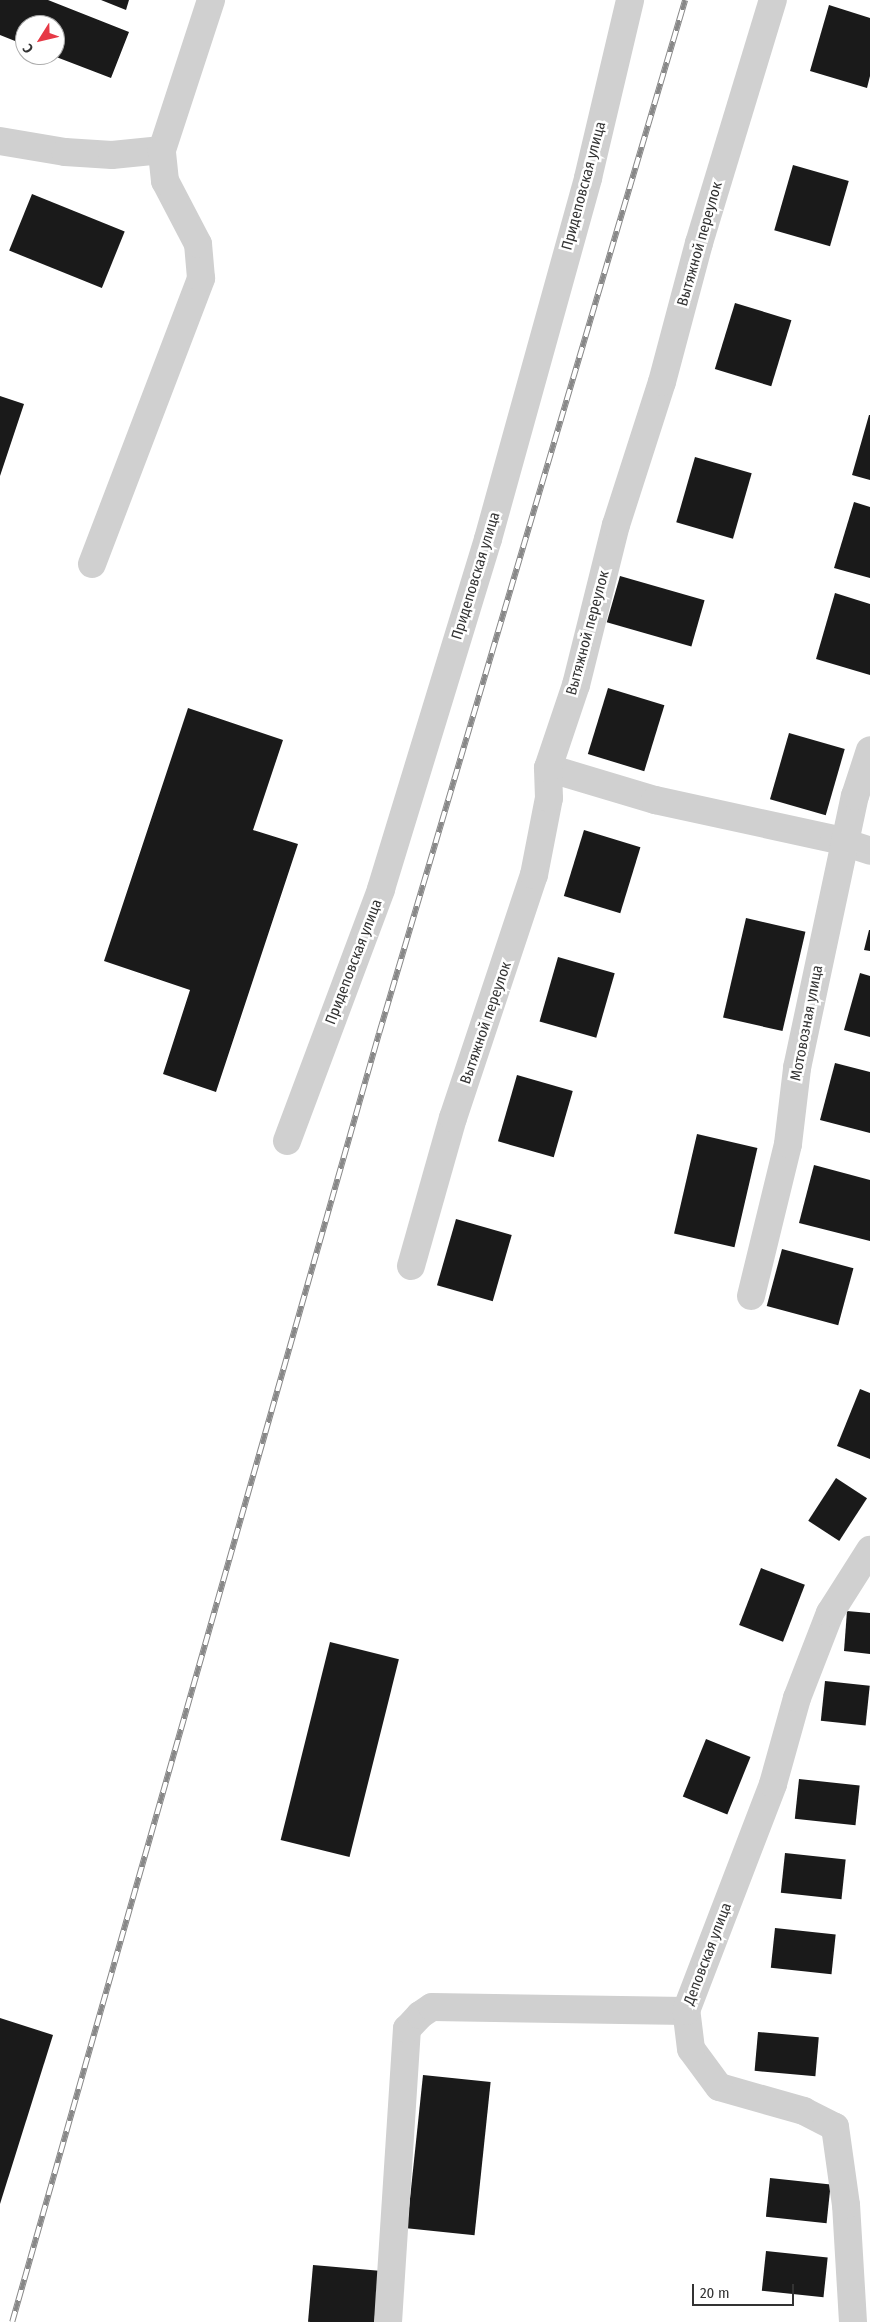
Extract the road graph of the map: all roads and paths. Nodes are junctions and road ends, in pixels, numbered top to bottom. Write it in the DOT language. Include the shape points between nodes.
graph roads {
  1 [pos="211,0"];
  2 [pos="630,0"];
  3 [pos="773,0"];
  4 [pos="0,141"];
  5 [pos="162,150"];
  6 [pos="92,564"];
  7 [pos="870,750"];
  8 [pos="548,768"];
  9 [pos="858,848"];
  10 [pos="287,1141"];
  11 [pos="411,1266"];
  12 [pos="751,1296"];
  13 [pos="870,1550"];
  14 [pos="686,2011"];
  15 [pos="388,2322"];
  16 [pos="853,2322"];
  1 -- 5 [label="street"];
  2 -- 10 [label="street, Придеповская улица" via="588,178 488,539 381,889"];
  3 -- 8 [label="street, Вытяжной переулок" via="699,243 662,382 616,525 576,685"];
  4 -- 5 [label="street" via="74,153 112,155"];
  5 -- 6 [label="street" via="165,181 198,244 201,278"];
  7 -- 9 [label="street, Мотовозная улица" via="855,796"];
  8 -- 9 [label="street" via="655,800 834,839"];
  8 -- 11 [label="street, Вытяжной переулок" via="549,798 534,875 453,1118"];
  9 -- 12 [label="street, Мотовозная улица" via="797,1068 788,1144"];
  13 -- 14 [label="street, Деповская улица" via="830,1612 796,1698 773,1784"];
  14 -- 15 [label="street" via="432,2007 420,2015 407,2029"];
  14 -- 16 [label="street, Деповская улица" via="691,2048 719,2087 804,2111 836,2127 846,2205"];
}
